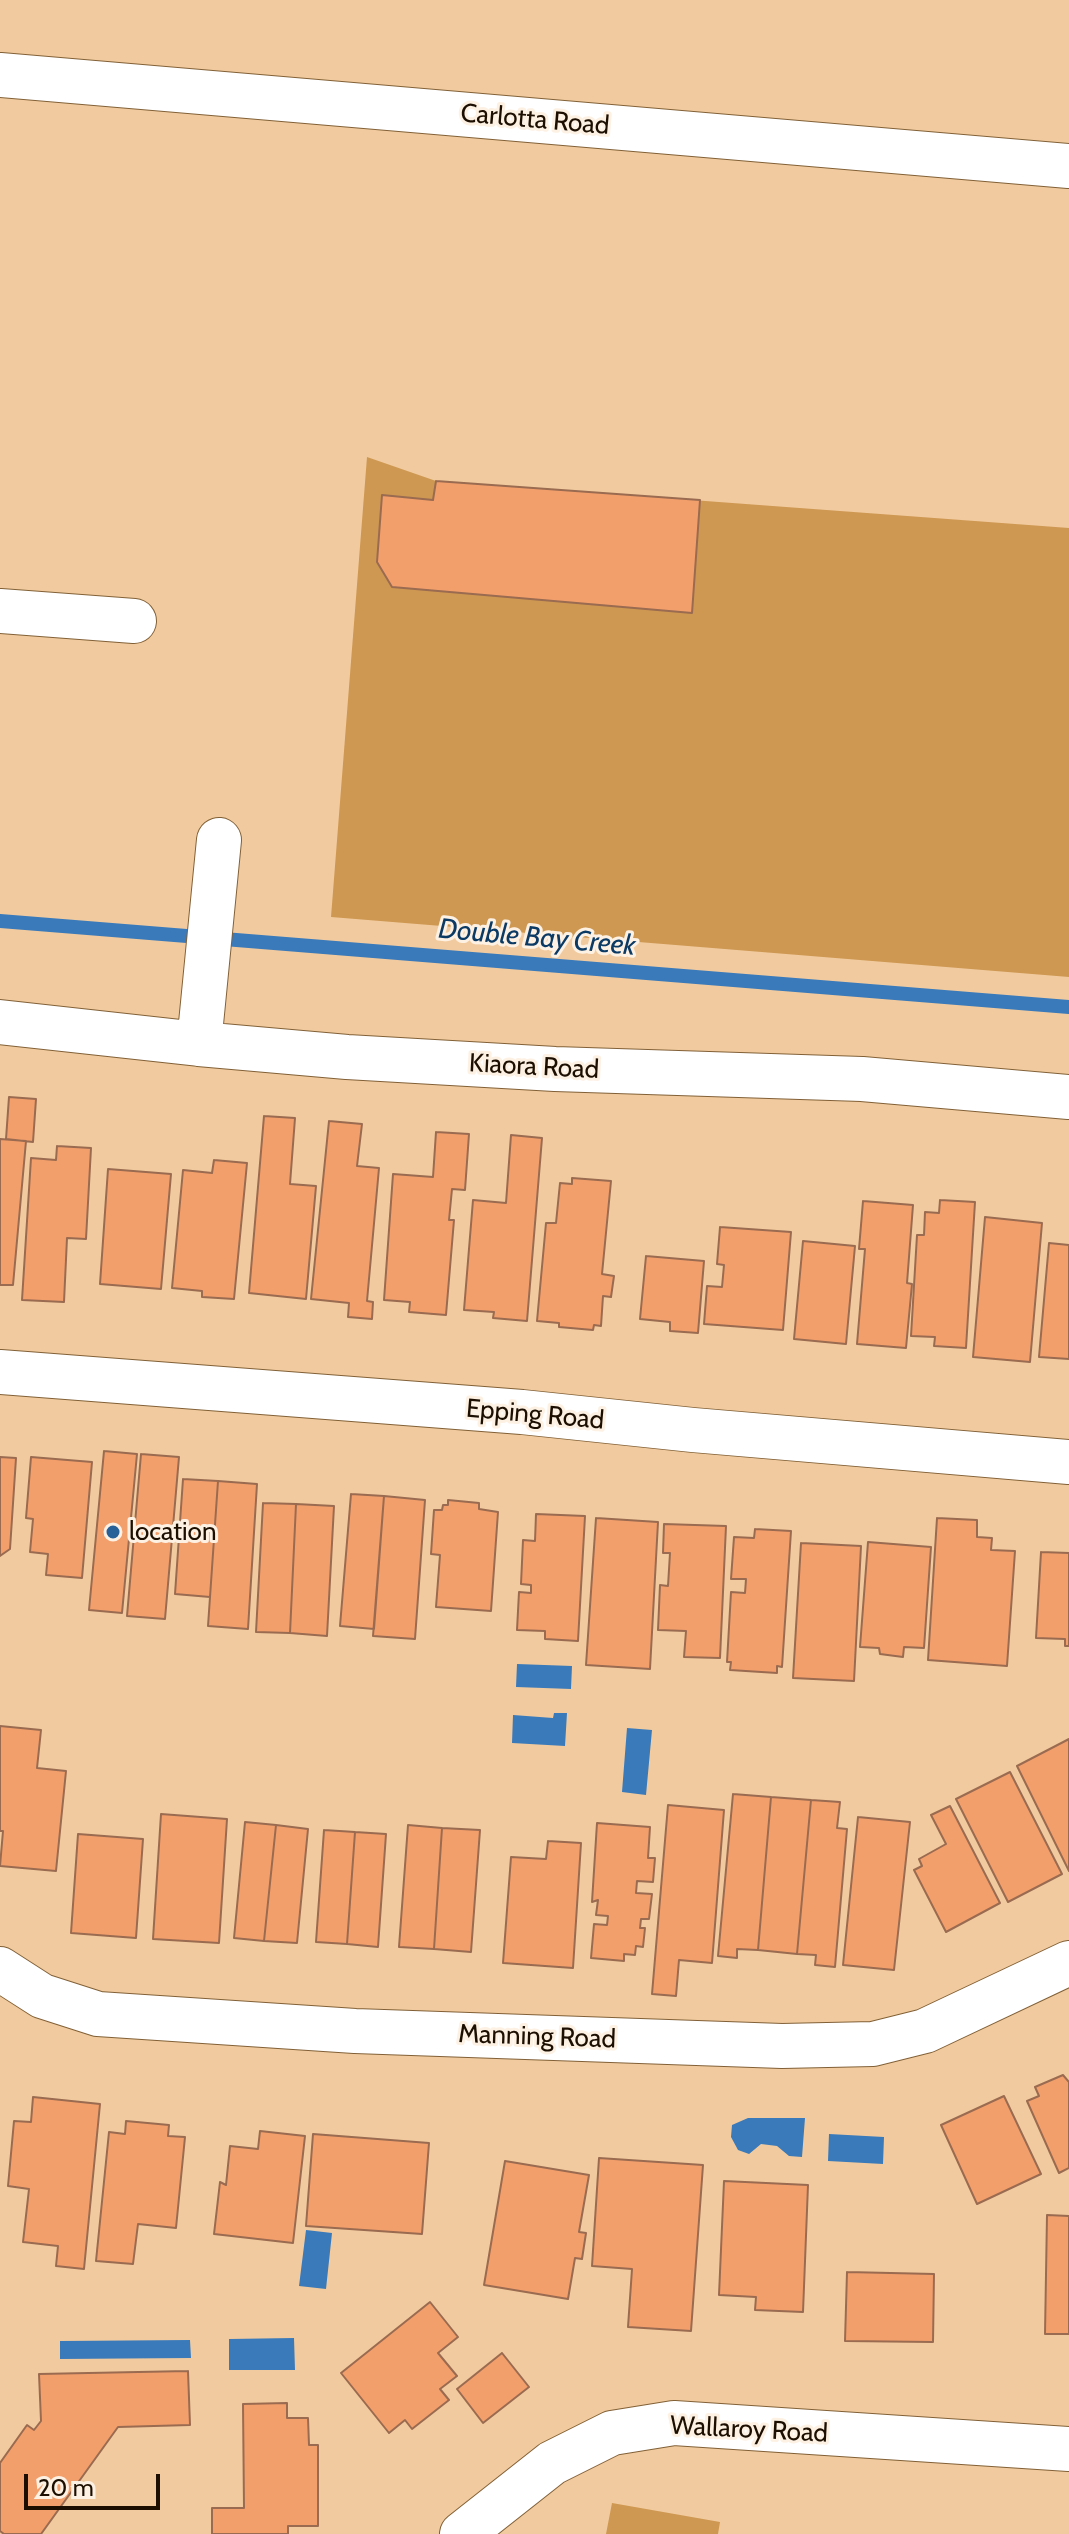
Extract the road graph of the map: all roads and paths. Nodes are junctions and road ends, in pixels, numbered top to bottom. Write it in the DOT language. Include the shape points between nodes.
graph roads {
  1 [pos="0,75"];
  2 [pos="1069,166"];
  3 [pos="0,611"];
  4 [pos="134,621"];
  5 [pos="219,840"];
  6 [pos="0,1022"];
  7 [pos="199,1044"];
  8 [pos="1069,1097"];
  9 [pos="0,1372"];
  10 [pos="1069,1462"];
  11 [pos="1069,1963"];
  12 [pos="0,1969"];
  13 [pos="1069,2449"];
  14 [pos="462,2534"];
  1 -- 2 [label="street, Carlotta Road"];
  3 -- 4 [label="street"];
  5 -- 7 [label="street"];
  6 -- 7 [label="street, Kiaora Road"];
  7 -- 8 [label="street, Kiaora Road" via="555,1069 862,1079"];
  9 -- 10 [label="street, Epping Road"];
  11 -- 12 [label="street, Manning Road" via="925,2031 873,2044 782,2046 355,2031 98,2014 42,1996"];
  13 -- 14 [label="street, Wallaroy Road" via="674,2423 612,2433 552,2463"];
}
